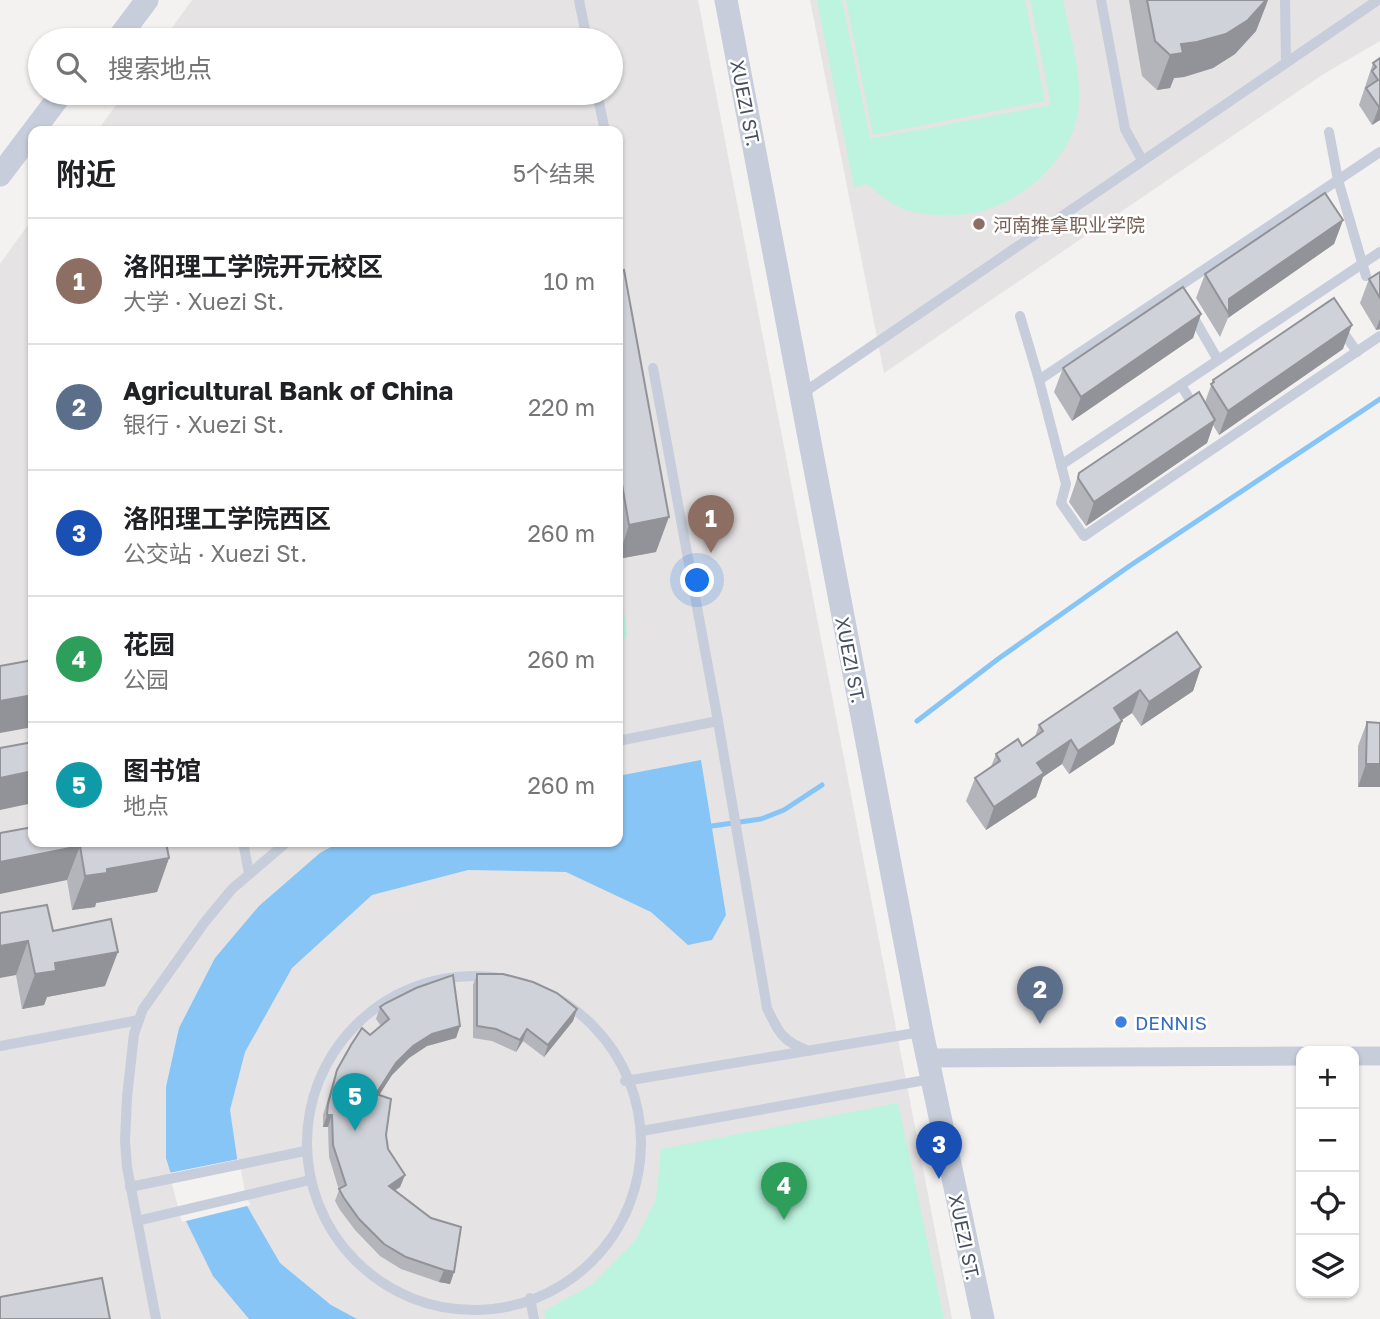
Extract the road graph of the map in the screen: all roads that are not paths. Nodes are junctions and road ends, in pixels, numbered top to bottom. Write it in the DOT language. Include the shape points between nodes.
graph roads {
  1 [pos="131,0"];
  2 [pos="147,0"];
  3 [pos="579,0"];
  4 [pos="726,0"];
  5 [pos="734,0"];
  6 [pos="1101,0"];
  7 [pos="1285,0"];
  8 [pos="1378,0"];
  9 [pos="110,28"];
  10 [pos="126,28"];
  11 [pos="585,28"];
  12 [pos="1286,62"];
  13 [pos="53,105"];
  14 [pos="69,105"];
  15 [pos="600,105"];
  16 [pos="37,126"];
  17 [pos="53,126"];
  18 [pos="604,126"];
  19 [pos="1329,132"];
  20 [pos="28,139"];
  21 [pos="1380,152"];
  22 [pos="28,159"];
  23 [pos="1142,160"];
  24 [pos="0,176"];
  25 [pos="1338,180"];
  26 [pos="0,196"];
  27 [pos="1380,252"];
  28 [pos="1361,265"];
  29 [pos="1366,276"];
  30 [pos="1176,289"];
  31 [pos="1316,295"];
  32 [pos="1323,304"];
  33 [pos="1020,316"];
  34 [pos="1336,323"];
  35 [pos="1380,336"];
  36 [pos="1357,352"];
  37 [pos="1218,360"];
  38 [pos="653,368"];
  39 [pos="1039,380"];
  40 [pos="1181,385"];
  41 [pos="805,391"];
  42 [pos="1199,415"];
  43 [pos="1211,436"];
  44 [pos="1217,446"];
  45 [pos="1061,465"];
  46 [pos="718,722"];
  47 [pos="623,740"];
  48 [pos="244,847"];
  49 [pos="281,847"];
  50 [pos="249,873"];
  51 [pos="139,1020"];
  52 [pos="925,1032"];
  53 [pos="0,1046"];
  54 [pos="809,1051"];
  55 [pos="1296,1056"];
  56 [pos="1359,1056"];
  57 [pos="1380,1056"];
  58 [pos="932,1069"];
  59 [pos="625,1081"];
  60 [pos="642,1131"];
  61 [pos="305,1151"];
  62 [pos="310,1180"];
  63 [pos="130,1187"];
  64 [pos="137,1221"];
  65 [pos="530,1298"];
  66 [pos="156,1319"];
  67 [pos="534,1319"];
  68 [pos="983,1319"];
  69 [pos="989,1319"];
  1 -- 9 [label="street"];
  2 -- 10 [label="street"];
  3 -- 11 [label="lane"];
  4 -- 41 [label="street, XUEZI ST."];
  5 -- 41 [label="street, XUEZI ST."];
  6 -- 23 [label="lane" via="1125,129"];
  7 -- 12 [label="lane"];
  8 -- 12 [label="lane"];
  12 -- 23 [label="lane"];
  13 -- 16 [label="street"];
  14 -- 17 [label="street"];
  15 -- 18 [label="lane"];
  19 -- 25 [label="lane"];
  20 -- 24 [label="street"];
  21 -- 25 [label="lane"];
  22 -- 26 [label="street"];
  23 -- 41 [label="lane"];
  25 -- 28 [label="lane"];
  25 -- 30 [label="lane"];
  27 -- 28 [label="lane"];
  28 -- 29 [label="lane"];
  28 -- 31 [label="lane"];
  30 -- 37 [label="lane"];
  30 -- 39 [label="lane"];
  31 -- 32 [label="lane"];
  31 -- 37 [label="lane"];
  33 -- 39 [label="lane"];
  34 -- 36 [label="lane"];
  35 -- 36 [label="lane"];
  36 -- 44 [label="lane"];
  37 -- 40 [label="lane"];
  38 -- 46 [label="lane"];
  39 -- 45 [label="lane"];
  40 -- 42 [label="lane"];
  40 -- 45 [label="lane"];
  41 -- 52 [label="street, XUEZI ST."];
  43 -- 44 [label="lane"];
  44 -- 45 [label="lane" via="1084,536 1061,503 1066,484"];
  46 -- 47 [label="lane"];
  46 -- 54 [label="lane" via="766,1008 785,1040"];
  48 -- 50 [label="lane"];
  49 -- 50 [label="lane"];
  50 -- 51 [label="lane" via="204,923 160,982"];
  51 -- 53 [label="lane"];
  51 -- 63 [label="lane" via="127,1097"];
  52 -- 54 [label="lane"];
  52 -- 58 [label="street, XUEZI ST."];
  54 -- 59 [label="lane"];
  55 -- 58 [label="street"];
  56 -- 57 [label="street"];
  58 -- 60 [label="lane"];
  58 -- 68 [label="street, XUEZI ST."];
  58 -- 69 [label="street, XUEZI ST."];
  59 -- 60 [label="lane"];
  59 -- 61 [label="lane" via="611,1050 587,1019 557,998 494,979 423,985 374,1010 333,1057 310,1104"];
  60 -- 65 [label="lane" via="641,1174 626,1219 585,1269 551,1291"];
  61 -- 62 [label="lane"];
  61 -- 63 [label="lane"];
  62 -- 64 [label="lane"];
  62 -- 65 [label="lane" via="334,1234 378,1280 396,1292 443,1307 480,1307"];
  63 -- 64 [label="lane"];
  64 -- 66 [label="lane"];
  65 -- 67 [label="lane"];
}
